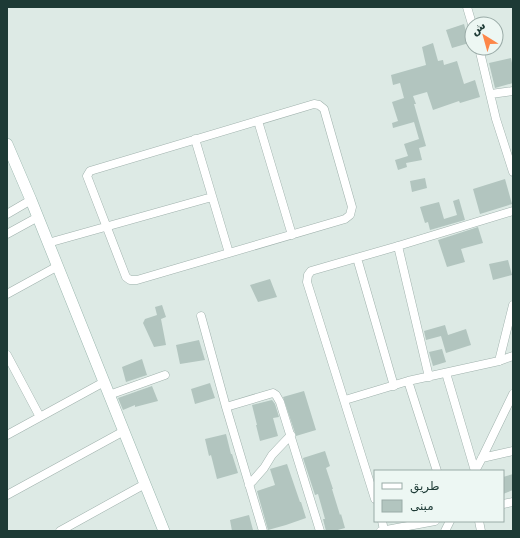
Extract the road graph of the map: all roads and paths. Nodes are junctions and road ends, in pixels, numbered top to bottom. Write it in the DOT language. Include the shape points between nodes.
graph roads {
  1 [pos="481,56"];
  2 [pos="513,91"];
  3 [pos="491,94"];
  4 [pos="258,121"];
  5 [pos="195,139"];
  6 [pos="7,144"];
  7 [pos="513,172"];
  8 [pos="212,197"];
  9 [pos="32,200"];
  10 [pos="513,211"];
  11 [pos="7,214"];
  12 [pos="38,217"];
  13 [pos="107,226"];
  14 [pos="7,234"];
  15 [pos="292,235"];
  16 [pos="48,243"];
  17 [pos="398,246"];
  18 [pos="230,253"];
  19 [pos="357,258"];
  20 [pos="58,266"];
  21 [pos="7,294"];
  22 [pos="513,305"];
  23 [pos="202,316"];
  24 [pos="7,355"];
  25 [pos="513,356"];
  26 [pos="499,361"];
  27 [pos="446,373"];
  28 [pos="165,375"];
  29 [pos="429,377"];
  30 [pos="408,381"];
  31 [pos="104,382"];
  32 [pos="394,386"];
  33 [pos="513,394"];
  34 [pos="109,395"];
  35 [pos="345,400"];
  36 [pos="226,407"];
  37 [pos="40,416"];
  38 [pos="124,431"];
  39 [pos="7,435"];
  40 [pos="291,436"];
  41 [pos="513,451"];
  42 [pos="482,458"];
  43 [pos="437,470"];
  44 [pos="475,470"];
  45 [pos="476,470"];
  46 [pos="144,484"];
  47 [pos="249,485"];
  48 [pos="7,495"];
  49 [pos="374,496"];
  50 [pos="429,522"];
  51 [pos="450,522"];
  52 [pos="383,530"];
  53 [pos="60,531"];
  54 [pos="164,531"];
  55 [pos="263,531"];
  56 [pos="320,531"];
  57 [pos="445,531"];
  1 -- 3 [label="street"];
  2 -- 3 [label="street"];
  3 -- 7 [label="street"];
  4 -- 5 [label="street"];
  4 -- 15 [label="street"];
  4 -- 15 [label="street" via="314,104 324,109 352,208 350,215 344,219"];
  5 -- 8 [label="street"];
  5 -- 13 [label="street" via="90,171 87,176"];
  6 -- 9 [label="street"];
  8 -- 13 [label="street"];
  8 -- 18 [label="street"];
  9 -- 11 [label="street"];
  9 -- 12 [label="street"];
  10 -- 17 [label="street"];
  12 -- 14 [label="street"];
  12 -- 16 [label="street"];
  13 -- 16 [label="street"];
  13 -- 18 [label="street" via="126,276 130,280"];
  15 -- 18 [label="street"];
  16 -- 20 [label="street"];
  17 -- 19 [label="street"];
  17 -- 29 [label="street"];
  19 -- 32 [label="street"];
  19 -- 35 [label="street" via="311,271 307,282"];
  20 -- 21 [label="street"];
  20 -- 31 [label="street"];
  22 -- 26 [label="street"];
  23 -- 36 [label="street"];
  24 -- 37 [label="street"];
  25 -- 26 [label="street"];
  26 -- 27 [label="street"];
  27 -- 29 [label="street"];
  27 -- 44 [label="street"];
  28 -- 34 [label="street"];
  29 -- 30 [label="street"];
  30 -- 32 [label="street"];
  30 -- 43 [label="street"];
  31 -- 34 [label="street"];
  31 -- 37 [label="street"];
  32 -- 35 [label="street"];
  33 -- 42 [label="street"];
  34 -- 38 [label="street"];
  35 -- 49 [label="street"];
  36 -- 40 [label="street" via="273,393 280,402"];
  36 -- 47 [label="street"];
  37 -- 39 [label="street"];
  38 -- 46 [label="street"];
  38 -- 48 [label="street"];
  40 -- 47 [label="street" via="272,454"];
  40 -- 56 [label="street"];
  41 -- 42 [label="street"];
  42 -- 45 [label="street"];
  46 -- 53 [label="street"];
  46 -- 54 [label="street"];
  47 -- 55 [label="street"];
  50 -- 52 [label="street"];
  51 -- 57 [label="street"];
}
